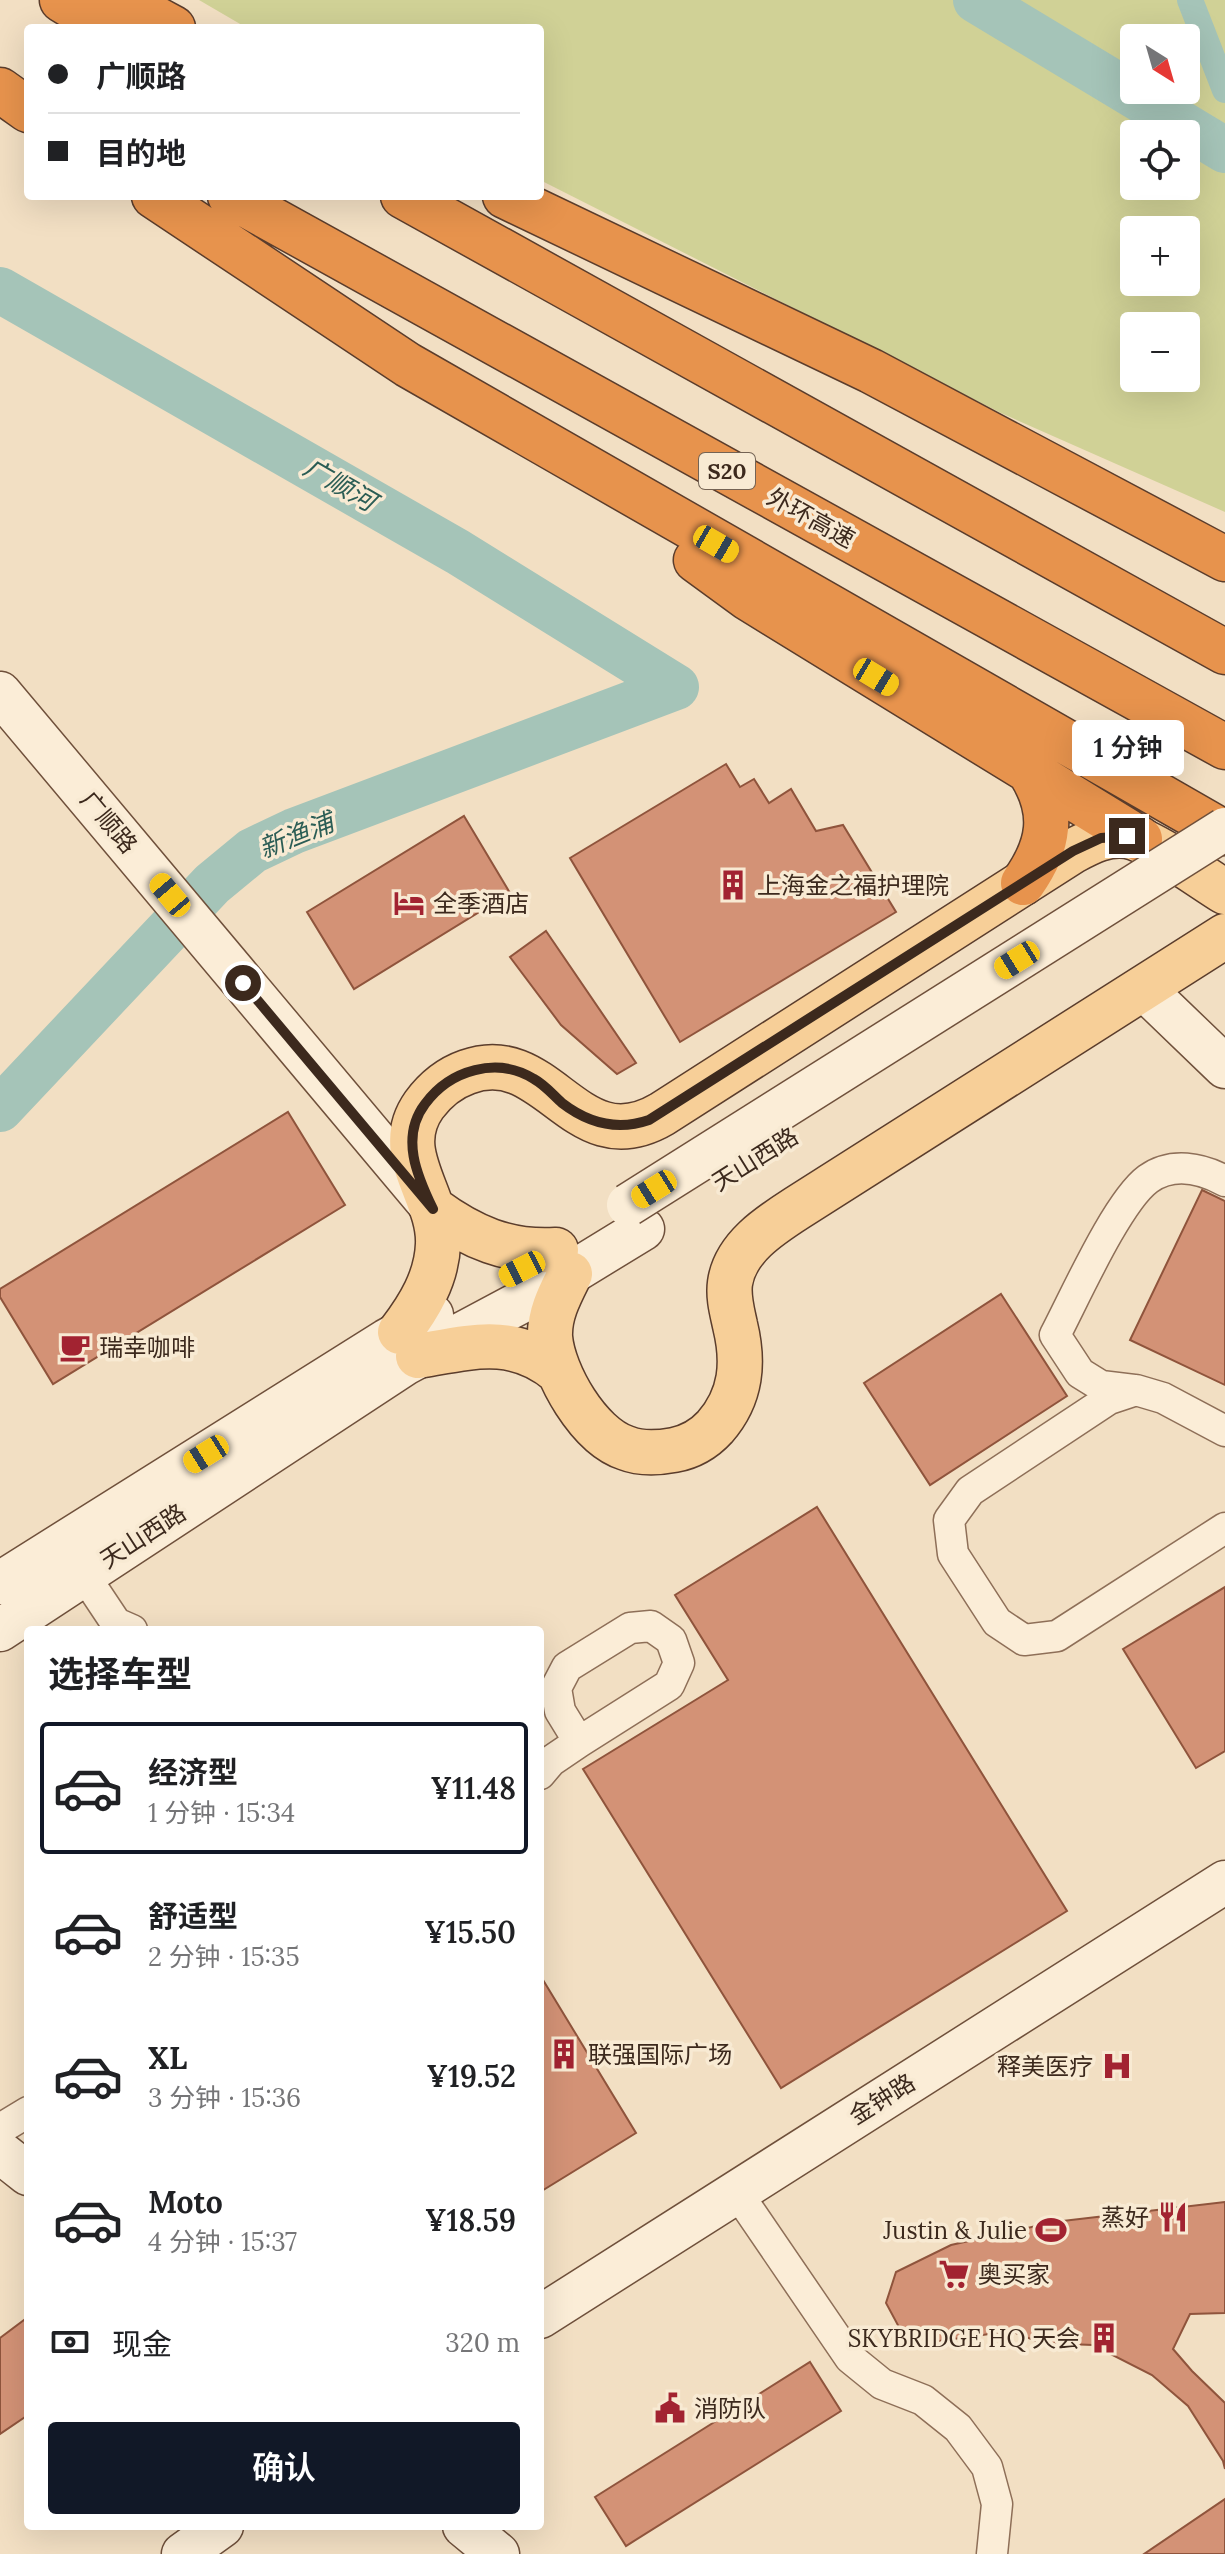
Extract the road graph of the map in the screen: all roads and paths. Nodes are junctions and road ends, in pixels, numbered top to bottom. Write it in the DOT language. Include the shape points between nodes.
graph roads {
  1 [pos="62,0"];
  2 [pos="121,0"];
  3 [pos="101,24"];
  4 [pos="166,24"];
  5 [pos="0,61"];
  6 [pos="24,76"];
  7 [pos="0,90"];
  8 [pos="24,107"];
  9 [pos="160,200"];
  10 [pos="237,200"];
  11 [pos="410,200"];
  12 [pos="513,200"];
  13 [pos="582,468"];
  14 [pos="1078,480"];
  15 [pos="1225,538"];
  16 [pos="1225,559"];
  17 [pos="1225,652"];
  18 [pos="0,693"];
  19 [pos="1225,747"];
  20 [pos="1030,772"];
  21 [pos="1225,831"];
  22 [pos="1140,839"];
  23 [pos="1225,864"];
  24 [pos="1023,883"];
  25 [pos="1225,892"];
  26 [pos="1224,936"];
  27 [pos="1143,988"];
  28 [pos="1225,1067"];
  29 [pos="1225,1181"];
  30 [pos="433,1209"];
  31 [pos="636,1217"];
  32 [pos="563,1262"];
  33 [pos="409,1344"];
  34 [pos="559,1372"];
  35 [pos="1136,1390"];
  36 [pos="1225,1431"];
  37 [pos="1225,1528"];
  38 [pos="84,1575"];
  39 [pos="0,1583"];
  40 [pos="120,1626"];
  41 [pos="0,1630"];
  42 [pos="579,1742"];
  43 [pos="544,1769"];
  44 [pos="1225,1882"];
  45 [pos="24,2114"];
  46 [pos="0,2129"];
  47 [pos="0,2152"];
  48 [pos="24,2171"];
  49 [pos="736,2191"];
  50 [pos="544,2314"];
  51 [pos="216,2530"];
  52 [pos="469,2530"];
  53 [pos="183,2554"];
  54 [pos="498,2554"];
  55 [pos="992,2554"];
  1 -- 3 [label="highway"];
  2 -- 4 [label="highway"];
  5 -- 6 [label="highway"];
  7 -- 8 [label="highway"];
  9 -- 13 [label="highway" via="408,365"];
  10 -- 19 [label="highway, 外环高速 / S20"];
  11 -- 17 [label="highway"];
  12 -- 14 [label="highway" via="871,371"];
  13 -- 20 [label="highway" via="748,598"];
  13 -- 21 [label="highway"];
  14 -- 15 [label="highway"];
  14 -- 16 [label="highway"];
  18 -- 30 [label="main road, 广顺路"];
  20 -- 22 [label="highway"];
  20 -- 24 [label="highway" via="1045,802 1047,828 1039,858"];
  21 -- 31 [label="main road, 天山西路, bridge"];
  22 -- 24 [label="main road" via="1101,838"];
  22 -- 25 [label="main road"];
  23 -- 31 [label="main road, 天山西路"];
  24 -- 30 [label="main road" via="643,1122 620,1126 588,1119 537,1080 511,1069 477,1069 448,1082 421,1109 412,1132 417,1172"];
  26 -- 27 [label="main road"];
  27 -- 28 [label="main road"];
  27 -- 34 [label="main road" via="759,1235 742,1255 730,1283 741,1349 738,1385 722,1418 705,1437 662,1452 623,1447 591,1421"];
  29 -- 35 [label="street" via="1181,1167 1149,1179 1125,1205 1055,1335 1080,1373 1101,1386"];
  30 -- 32 [label="main road" via="487,1241"];
  30 -- 33 [label="main road" via="439,1243"];
  31 -- 32 [label="main road, 天山西路"];
  32 -- 33 [label="main road, 天山西路"];
  32 -- 34 [label="main road" via="551,1324"];
  33 -- 34 [label="main road" via="508,1346 535,1354"];
  33 -- 38 [label="main road, 天山西路"];
  33 -- 39 [label="main road, 天山西路"];
  35 -- 36 [label="street" via="1163,1398"];
  35 -- 37 [label="street" via="1109,1399 970,1491 949,1520 953,1554 997,1622 1024,1640 1057,1636"];
  38 -- 40 [label="street"];
  38 -- 41 [label="main road, 天山西路"];
  42 -- 43 [label="street"];
  44 -- 49 [label="main road, 金钟路"];
  45 -- 46 [label="street"];
  47 -- 48 [label="main road"];
  49 -- 50 [label="main road, 金钟路"];
  49 -- 55 [label="street" via="850,2358 882,2384 923,2400 958,2428 987,2467 997,2504"];
  51 -- 53 [label="main road"];
  52 -- 54 [label="main road"];
}
